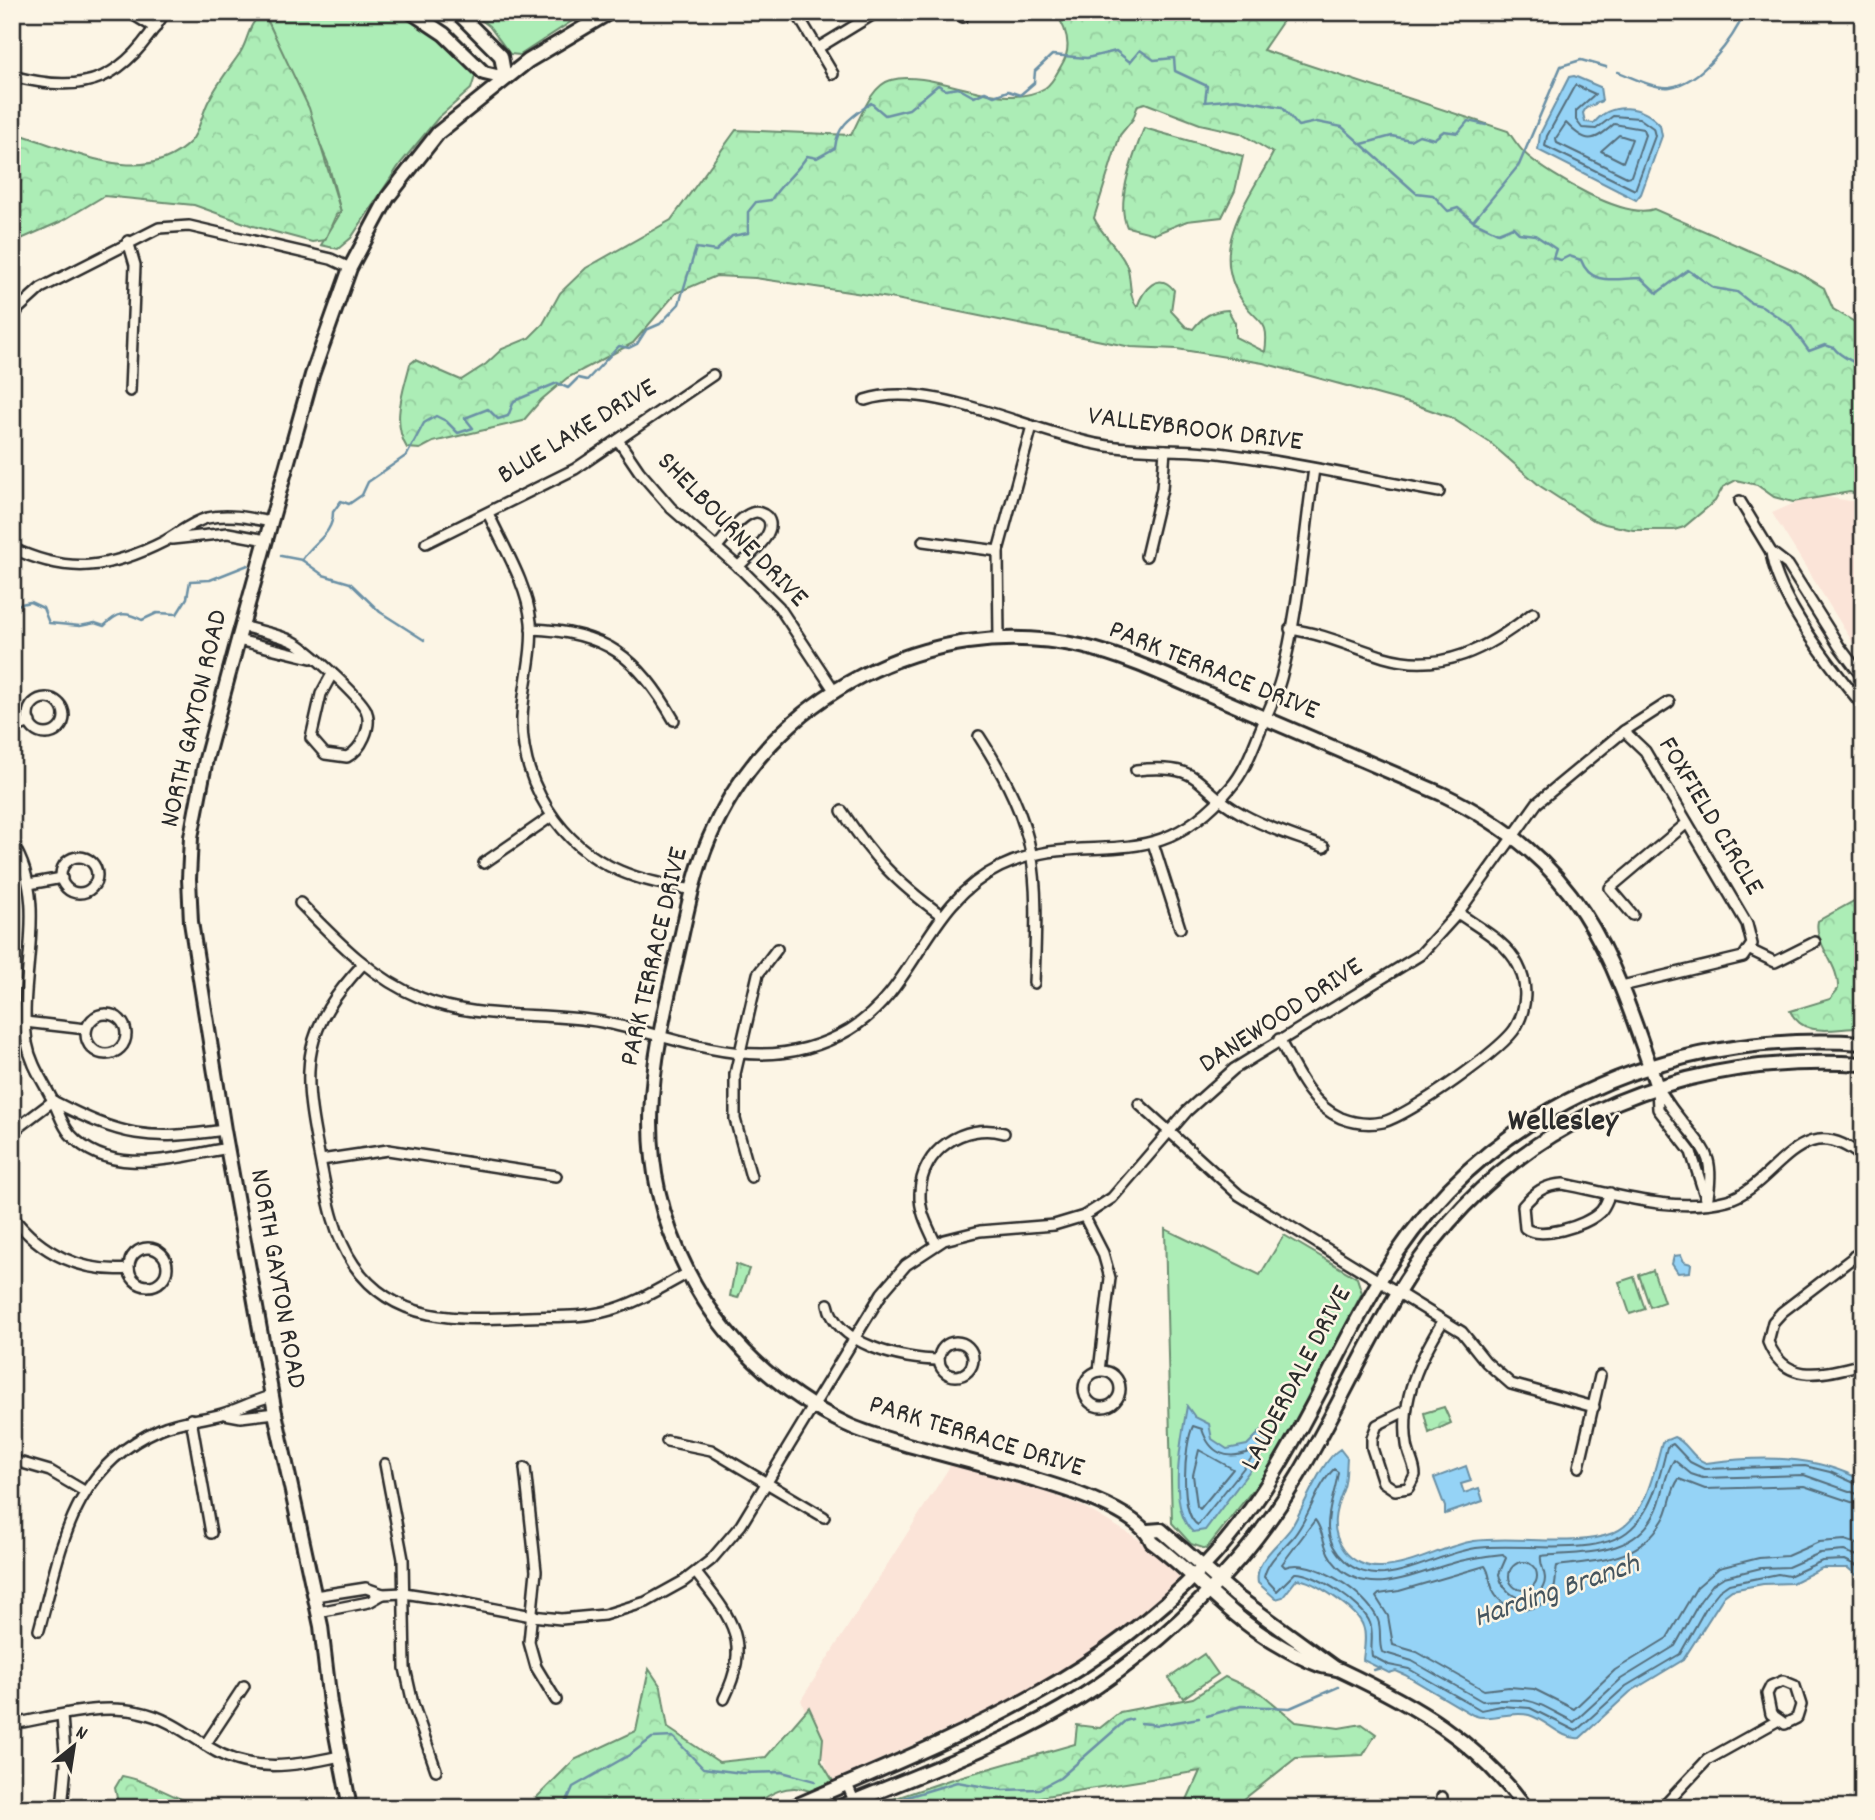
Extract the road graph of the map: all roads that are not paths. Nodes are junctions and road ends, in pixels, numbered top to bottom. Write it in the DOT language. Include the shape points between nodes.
graph roads {
  1 [pos="129,12"];
  2 [pos="165,12"];
  3 [pos="411,12"];
  4 [pos="457,12"];
  5 [pos="610,12"];
  6 [pos="796,12"];
  7 [pos="877,12"];
  8 [pos="155,28"];
  9 [pos="818,48"];
  10 [pos="833,74"];
  11 [pos="12,76"];
  12 [pos="505,78"];
  13 [pos="128,242"];
  14 [pos="349,268"];
  15 [pos="12,319"];
  16 [pos="713,375"];
  17 [pos="131,391"];
  18 [pos="865,400"];
  19 [pos="1032,426"];
  20 [pos="618,440"];
  21 [pos="1165,450"];
  22 [pos="1314,469"];
  23 [pos="1439,492"];
  24 [pos="1740,501"];
  25 [pos="488,513"];
  26 [pos="271,522"];
  27 [pos="167,540"];
  28 [pos="266,540"];
  29 [pos="923,541"];
  30 [pos="426,543"];
  31 [pos="12,548"];
  32 [pos="716,548"];
  33 [pos="998,551"];
  34 [pos="1771,552"];
  35 [pos="1146,556"];
  36 [pos="738,567"];
  37 [pos="1533,612"];
  38 [pos="242,626"];
  39 [pos="531,629"];
  40 [pos="1290,629"];
  41 [pos="999,638"];
  42 [pos="237,640"];
  43 [pos="313,658"];
  44 [pos="332,674"];
  45 [pos="1863,678"];
  46 [pos="834,690"];
  47 [pos="1670,702"];
  48 [pos="1863,706"];
  49 [pos="1265,718"];
  50 [pos="674,720"];
  51 [pos="30,722"];
  52 [pos="12,729"];
  53 [pos="1624,731"];
  54 [pos="979,736"];
  55 [pos="1136,770"];
  56 [pos="1220,799"];
  57 [pos="842,811"];
  58 [pos="552,816"];
  59 [pos="1687,823"];
  60 [pos="1513,836"];
  61 [pos="12,843"];
  62 [pos="1153,843"];
  63 [pos="1324,847"];
  64 [pos="1033,856"];
  65 [pos="484,863"];
  66 [pos="62,878"];
  67 [pos="29,884"];
  68 [pos="692,890"];
  69 [pos="300,903"];
  70 [pos="1458,913"];
  71 [pos="941,915"];
  72 [pos="1633,915"];
  73 [pos="1180,928"];
  74 [pos="1815,942"];
  75 [pos="777,949"];
  76 [pos="1751,950"];
  77 [pos="363,964"];
  78 [pos="1034,983"];
  79 [pos="1622,986"];
  80 [pos="25,1022"];
  81 [pos="86,1029"];
  82 [pos="659,1034"];
  83 [pos="1279,1039"];
  84 [pos="1863,1043"];
  85 [pos="740,1052"];
  86 [pos="1863,1065"];
  87 [pos="1650,1067"];
  88 [pos="1657,1087"];
  89 [pos="54,1101"];
  90 [pos="1139,1104"];
  91 [pos="224,1130"];
  92 [pos="12,1132"];
  93 [pos="1169,1132"];
  94 [pos="1004,1133"];
  95 [pos="228,1148"];
  96 [pos="1863,1158"];
  97 [pos="321,1160"];
  98 [pos="556,1176"];
  99 [pos="751,1177"];
  100 [pos="1610,1193"];
  101 [pos="1707,1203"];
  102 [pos="12,1216"];
  103 [pos="1084,1216"];
  104 [pos="936,1244"];
  105 [pos="1863,1250"];
  106 [pos="1854,1256"];
  107 [pos="1863,1266"];
  108 [pos="129,1269"];
  109 [pos="688,1273"];
  110 [pos="1378,1282"];
  111 [pos="1398,1293"];
  112 [pos="828,1304"];
  113 [pos="1443,1321"];
  114 [pos="856,1337"];
  115 [pos="939,1360"];
  116 [pos="1863,1364"];
  117 [pos="1098,1371"];
  118 [pos="1600,1376"];
  119 [pos="272,1396"];
  120 [pos="814,1407"];
  121 [pos="1594,1407"];
  122 [pos="1405,1411"];
  123 [pos="223,1413"];
  124 [pos="275,1413"];
  125 [pos="191,1419"];
  126 [pos="667,1441"];
  127 [pos="12,1460"];
  128 [pos="385,1464"];
  129 [pos="1579,1467"];
  130 [pos="526,1468"];
  131 [pos="767,1483"];
  132 [pos="84,1491"];
  133 [pos="824,1517"];
  134 [pos="1148,1531"];
  135 [pos="211,1533"];
  136 [pos="1204,1566"];
  137 [pos="696,1573"];
  138 [pos="1193,1577"];
  139 [pos="1220,1581"];
  140 [pos="1208,1592"];
  141 [pos="404,1593"];
  142 [pos="383,1594"];
  143 [pos="315,1597"];
  144 [pos="318,1612"];
  145 [pos="532,1616"];
  146 [pos="39,1630"];
  147 [pos="1335,1668"];
  148 [pos="244,1686"];
  149 [pos="724,1699"];
  150 [pos="556,1700"];
  151 [pos="62,1716"];
  152 [pos="1777,1721"];
  153 [pos="12,1724"];
  154 [pos="205,1745"];
  155 [pos="340,1756"];
  156 [pos="436,1770"];
  157 [pos="847,1784"];
  158 [pos="855,1804"];
  159 [pos="62,1808"];
  160 [pos="350,1808"];
  161 [pos="791,1808"];
  162 [pos="838,1808"];
  163 [pos="1526,1808"];
  164 [pos="1662,1808"];
  1 -- 8 [label="street"];
  2 -- 8 [label="street"];
  3 -- 12 [label="street" via="444,34 484,73"];
  4 -- 12 [label="street" via="501,56"];
  5 -- 12 [label="street, NORTH GAYTON ROAD"];
  6 -- 9 [label="street"];
  7 -- 9 [label="street"];
  8 -- 11 [label="street" via="131,58 90,81 53,85"];
  9 -- 10 [label="street"];
  12 -- 14 [label="street, NORTH GAYTON ROAD" via="438,132 404,173"];
  13 -- 14 [label="street" via="159,228 189,226 331,259"];
  13 -- 15 [label="street" via="41,288"];
  13 -- 17 [label="street" via="135,265"];
  14 -- 26 [label="street, NORTH GAYTON ROAD" via="327,327"];
  16 -- 20 [label="street, BLUE LAKE DRIVE"];
  18 -- 19 [label="street, VALLEYBROOK DRIVE" via="898,394"];
  19 -- 21 [label="street, VALLEYBROOK DRIVE" via="1099,445"];
  19 -- 33 [label="street"];
  20 -- 25 [label="street, BLUE LAKE DRIVE" via="575,469"];
  20 -- 32 [label="street, SHELBOURNE DRIVE" via="656,492"];
  21 -- 22 [label="street, VALLEYBROOK DRIVE" via="1220,453"];
  21 -- 35 [label="street" via="1162,489"];
  22 -- 23 [label="street, VALLEYBROOK DRIVE"];
  22 -- 40 [label="street"];
  24 -- 34 [label="street"];
  25 -- 30 [label="street, BLUE LAKE DRIVE"];
  25 -- 39 [label="street" via="522,585"];
  26 -- 27 [label="street" via="243,516 214,517"];
  26 -- 28 [label="street, NORTH GAYTON ROAD"];
  27 -- 28 [label="street" via="228,533"];
  27 -- 31 [label="street" via="83,567 49,564"];
  28 -- 38 [label="street, NORTH GAYTON ROAD"];
  29 -- 33 [label="street"];
  32 -- 36 [label="street, SHELBOURNE DRIVE"];
  32 -- 36 [label="street" via="749,514 766,515 769,532"];
  33 -- 41 [label="street"];
  34 -- 45 [label="street" via="1788,565"];
  34 -- 48 [label="street" via="1774,573 1824,656"];
  36 -- 46 [label="street, SHELBOURNE DRIVE" via="779,607"];
  37 -- 40 [label="street" via="1477,652 1431,662 1397,660 1339,639"];
  38 -- 42 [label="street, NORTH GAYTON ROAD"];
  38 -- 43 [label="street" via="291,640"];
  39 -- 50 [label="street" via="578,634 615,650 650,681"];
  39 -- 58 [label="street" via="522,716 524,752 533,782"];
  40 -- 49 [label="street" via="1281,677"];
  41 -- 46 [label="street, PARK TERRACE DRIVE" via="925,650 877,667"];
  41 -- 49 [label="street, PARK TERRACE DRIVE" via="1054,641 1108,653"];
  42 -- 43 [label="street"];
  42 -- 91 [label="street, NORTH GAYTON ROAD" via="198,796 189,879 191,922"];
  43 -- 44 [label="street"];
  44 -- 44 [label="street" via="365,707 368,720 359,749 339,758 317,749 311,733 321,694"];
  46 -- 68 [label="street, PARK TERRACE DRIVE" via="781,733 737,787 710,837"];
  47 -- 53 [label="street"];
  49 -- 56 [label="street" via="1238,778"];
  49 -- 60 [label="street, PARK TERRACE DRIVE" via="1442,794"];
  51 -- 51 [label="street" via="41,733 51,733 62,724 63,709 52,699 37,700 29,712"];
  51 -- 52 [label="street"];
  53 -- 59 [label="street, FOXFIELD CIRCLE" via="1645,751"];
  53 -- 60 [label="street, FOXFIELD CIRCLE" via="1537,803"];
  54 -- 64 [label="street" via="1020,809"];
  55 -- 56 [label="street" via="1184,770"];
  56 -- 62 [label="street" via="1200,819"];
  56 -- 63 [label="street" via="1256,821"];
  57 -- 71 [label="street" via="885,870"];
  58 -- 65 [label="street"];
  58 -- 68 [label="street" via="572,839 612,868"];
  59 -- 72 [label="street" via="1610,888"];
  59 -- 76 [label="street, FOXFIELD CIRCLE" via="1747,925"];
  60 -- 70 [label="street, DANEWOOD DRIVE"];
  60 -- 79 [label="street, PARK TERRACE DRIVE" via="1572,895 1599,935"];
  61 -- 67 [label="street"];
  62 -- 64 [label="street"];
  62 -- 73 [label="street"];
  64 -- 71 [label="street" via="982,878"];
  64 -- 78 [label="street" via="1037,909"];
  66 -- 66 [label="street" via="70,890 85,892 93,887 97,872 89,860 74,858 66,864"];
  66 -- 67 [label="street"];
  67 -- 80 [label="street" via="32,915"];
  68 -- 82 [label="street, PARK TERRACE DRIVE"];
  69 -- 77 [label="street"];
  70 -- 83 [label="street, DANEWOOD DRIVE" via="1433,943 1405,966"];
  70 -- 83 [label="street" via="1512,955 1524,980 1524,1005 1517,1026 1500,1045 1418,1104 1383,1122 1340,1118 1310,1092"];
  71 -- 85 [label="street" via="897,986 851,1028 820,1044 792,1051"];
  74 -- 76 [label="street" via="1775,962"];
  75 -- 85 [label="street" via="758,974"];
  76 -- 79 [label="street" via="1744,957"];
  77 -- 82 [label="street" via="400,988 451,1007 566,1017"];
  77 -- 97 [label="street" via="330,1004 311,1050 307,1085"];
  79 -- 87 [label="street, PARK TERRACE DRIVE"];
  80 -- 81 [label="street"];
  80 -- 89 [label="street" via="33,1064"];
  81 -- 81 [label="street" via="88,1045 101,1054 116,1052 126,1040 124,1024 111,1015 96,1017"];
  82 -- 85 [label="street"];
  82 -- 109 [label="street, PARK TERRACE DRIVE" via="650,1087 652,1154 666,1217"];
  83 -- 93 [label="street, DANEWOOD DRIVE" via="1234,1069"];
  84 -- 87 [label="street, LAUDERDALE DRIVE" via="1760,1042 1708,1050"];
  85 -- 99 [label="street" via="735,1119"];
  86 -- 88 [label="street, LAUDERDALE DRIVE" via="1748,1065"];
  87 -- 88 [label="street, PARK TERRACE DRIVE"];
  87 -- 110 [label="street, LAUDERDALE DRIVE" via="1584,1092 1501,1144 1427,1215"];
  88 -- 101 [label="street" via="1658,1109 1691,1152"];
  88 -- 111 [label="street, LAUDERDALE DRIVE" via="1567,1126 1509,1166 1451,1221"];
  89 -- 91 [label="street" via="135,1135 174,1137"];
  89 -- 92 [label="street"];
  89 -- 95 [label="street" via="71,1134 85,1146 115,1159 150,1161"];
  90 -- 93 [label="street"];
  91 -- 95 [label="street, NORTH GAYTON ROAD"];
  93 -- 103 [label="street, DANEWOOD DRIVE" via="1119,1191"];
  93 -- 110 [label="street" via="1239,1195"];
  94 -- 104 [label="street" via="989,1129 954,1138 930,1160 920,1196"];
  95 -- 119 [label="street, NORTH GAYTON ROAD"];
  96 -- 101 [label="street" via="1847,1145 1830,1141 1799,1146 1741,1194"];
  97 -- 98 [label="street" via="388,1150"];
  97 -- 109 [label="street" via="338,1235 355,1267 377,1290 420,1314 462,1320 585,1315 623,1306"];
  100 -- 100 [label="street" via="1550,1185 1522,1206 1525,1228 1538,1234 1591,1220 1602,1211"];
  100 -- 101 [label="street" via="1677,1205"];
  102 -- 108 [label="street" via="42,1246 74,1263 99,1270"];
  103 -- 104 [label="street, DANEWOOD DRIVE" via="1054,1225 964,1234"];
  103 -- 117 [label="street" via="1110,1279"];
  104 -- 114 [label="street, DANEWOOD DRIVE" via="897,1275"];
  105 -- 106 [label="street"];
  106 -- 107 [label="street"];
  106 -- 116 [label="street" via="1782,1312 1773,1322 1768,1342 1779,1362 1797,1372 1815,1374"];
  108 -- 108 [label="street" via="137,1283 147,1286 162,1280 167,1265 159,1251 149,1248 134,1254"];
  109 -- 120 [label="street, PARK TERRACE DRIVE" via="746,1353"];
  110 -- 111 [label="street"];
  110 -- 136 [label="street, LAUDERDALE DRIVE" via="1278,1471"];
  111 -- 113 [label="street"];
  111 -- 139 [label="street, LAUDERDALE DRIVE" via="1302,1472 1260,1534"];
  112 -- 114 [label="street" via="835,1323"];
  113 -- 121 [label="street" via="1462,1332 1511,1384"];
  113 -- 122 [label="street" via="1420,1360"];
  114 -- 115 [label="street" via="895,1356"];
  114 -- 120 [label="street, DANEWOOD DRIVE"];
  117 -- 117 [label="street" via="1088,1377 1084,1394 1092,1404 1104,1407 1114,1402 1120,1386 1115,1376"];
  118 -- 121 [label="street"];
  119 -- 123 [label="street"];
  119 -- 124 [label="street, NORTH GAYTON ROAD"];
  120 -- 131 [label="street, DANEWOOD DRIVE"];
  120 -- 134 [label="street, PARK TERRACE DRIVE" via="878,1438 1067,1489"];
  121 -- 129 [label="street"];
  122 -- 122 [label="street" via="1377,1425 1372,1438 1382,1482 1395,1490 1408,1488 1415,1475"];
  123 -- 124 [label="street" via="241,1417"];
  123 -- 125 [label="street"];
  124 -- 143 [label="street, NORTH GAYTON ROAD"];
  125 -- 132 [label="street" via="130,1444"];
  125 -- 135 [label="street"];
  126 -- 131 [label="street" via="711,1450"];
  127 -- 132 [label="street" via="50,1471"];
  128 -- 141 [label="street" via="403,1559"];
  130 -- 145 [label="street" via="536,1571"];
  131 -- 133 [label="street"];
  131 -- 137 [label="street, DANEWOOD DRIVE" via="732,1537"];
  132 -- 146 [label="street" via="66,1532"];
  134 -- 136 [label="street, PARK TERRACE DRIVE" via="1161,1530"];
  134 -- 138 [label="street, PARK TERRACE DRIVE" via="1153,1542"];
  136 -- 138 [label="street, LAUDERDALE DRIVE"];
  136 -- 139 [label="street, PARK TERRACE DRIVE"];
  137 -- 145 [label="street, DANEWOOD DRIVE" via="621,1611 578,1618"];
  137 -- 149 [label="street" via="735,1630 736,1669"];
  138 -- 140 [label="street, PARK TERRACE DRIVE"];
  138 -- 157 [label="street, LAUDERDALE DRIVE" via="1134,1631 1062,1682"];
  139 -- 140 [label="street, LAUDERDALE DRIVE"];
  139 -- 147 [label="street, PARK TERRACE DRIVE"];
  140 -- 147 [label="street, PARK TERRACE DRIVE" via="1273,1642 1322,1667"];
  140 -- 158 [label="street, LAUDERDALE DRIVE" via="1141,1654 1074,1700 1005,1737"];
  141 -- 142 [label="street, DANEWOOD DRIVE"];
  141 -- 145 [label="street, DANEWOOD DRIVE"];
  141 -- 156 [label="street" via="407,1677"];
  142 -- 143 [label="street" via="366,1588"];
  142 -- 144 [label="street" via="369,1602"];
  143 -- 144 [label="street, NORTH GAYTON ROAD"];
  144 -- 155 [label="street, NORTH GAYTON ROAD"];
  145 -- 150 [label="street" via="531,1654"];
  147 -- 163 [label="street, PARK TERRACE DRIVE" via="1416,1707 1453,1732 1494,1768"];
  148 -- 154 [label="street"];
  151 -- 153 [label="street"];
  151 -- 154 [label="street" via="103,1709 138,1711 166,1721"];
  151 -- 159 [label="street" via="66,1749"];
  152 -- 152 [label="street" via="1794,1721 1801,1710 1798,1690 1787,1681 1774,1683 1768,1694"];
  152 -- 164 [label="street" via="1707,1760"];
  154 -- 155 [label="street" via="259,1766 291,1766"];
  155 -- 160 [label="street, NORTH GAYTON ROAD"];
  157 -- 158 [label="street"];
  157 -- 161 [label="street, LAUDERDALE DRIVE"];
  158 -- 162 [label="street, LAUDERDALE DRIVE"];
}
